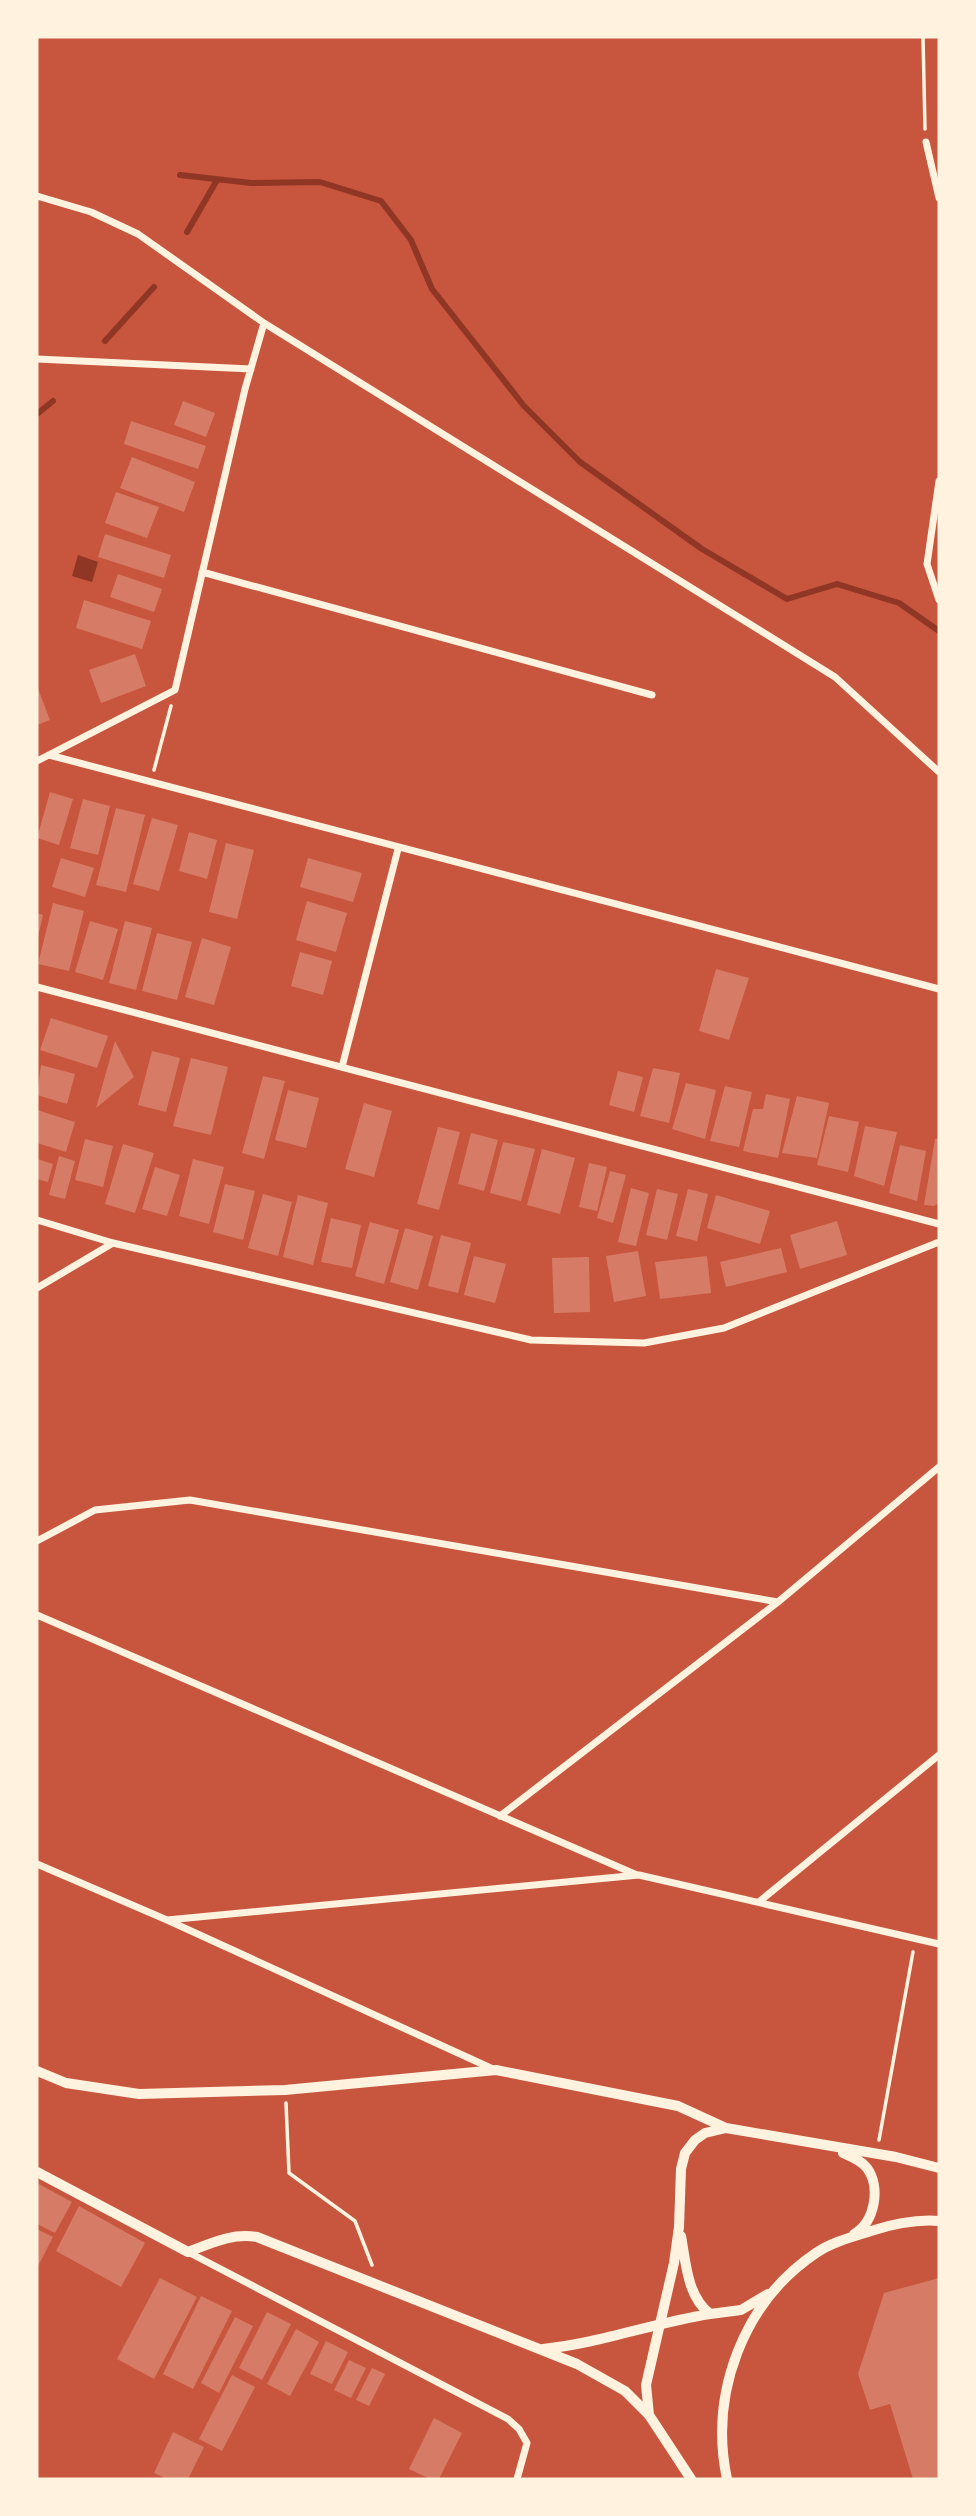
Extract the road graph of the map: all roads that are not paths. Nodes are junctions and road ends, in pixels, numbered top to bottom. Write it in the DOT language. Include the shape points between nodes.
graph roads {
  1 [pos="926,142"];
  2 [pos="37,196"];
  3 [pos="939,198"];
  4 [pos="264,323"];
  5 [pos="37,359"];
  6 [pos="251,369"];
  7 [pos="939,481"];
  8 [pos="202,572"];
  9 [pos="939,600"];
  10 [pos="652,695"];
  11 [pos="49,755"];
  12 [pos="37,761"];
  13 [pos="939,772"];
  14 [pos="398,849"];
  15 [pos="37,987"];
  16 [pos="939,989"];
  17 [pos="342,1067"];
  18 [pos="37,1220"];
  19 [pos="939,1224"];
  20 [pos="939,1242"];
  21 [pos="113,1243"];
  22 [pos="37,1288"];
  23 [pos="939,1467"];
  24 [pos="37,1541"];
  25 [pos="778,1602"];
  26 [pos="37,1615"];
  27 [pos="939,1755"];
  28 [pos="500,1816"];
  29 [pos="37,1864"];
  30 [pos="639,1875"];
  31 [pos="760,1901"];
  32 [pos="167,1920"];
  33 [pos="939,1944"];
  34 [pos="496,2070"];
  35 [pos="37,2071"];
  36 [pos="726,2128"];
  37 [pos="831,2148"];
  38 [pos="939,2168"];
  39 [pos="37,2172"];
  40 [pos="939,2221"];
  41 [pos="679,2227"];
  42 [pos="846,2239"];
  43 [pos="188,2252"];
  44 [pos="774,2290"];
  45 [pos="710,2314"];
  46 [pos="660,2322"];
  47 [pos="540,2350"];
  48 [pos="649,2415"];
  49 [pos="517,2479"];
  50 [pos="691,2479"];
  51 [pos="727,2479"];
  1 -- 3 [label="street"];
  2 -- 4 [label="street" via="91,212 138,234"];
  4 -- 6 [label="street"];
  4 -- 13 [label="street" via="835,677"];
  5 -- 6 [label="street"];
  6 -- 8 [label="street"];
  7 -- 9 [label="street" via="927,565"];
  8 -- 10 [label="street"];
  8 -- 11 [label="street" via="175,690"];
  11 -- 12 [label="street"];
  11 -- 14 [label="street"];
  14 -- 16 [label="street"];
  14 -- 17 [label="street"];
  15 -- 17 [label="street"];
  17 -- 19 [label="street"];
  18 -- 21 [label="street"];
  20 -- 21 [label="street" via="724,1328 644,1343 531,1340"];
  21 -- 22 [label="street"];
  23 -- 25 [label="street"];
  24 -- 25 [label="street" via="95,1510 190,1500"];
  25 -- 28 [label="street"];
  26 -- 28 [label="street"];
  27 -- 31 [label="street"];
  28 -- 30 [label="street"];
  29 -- 32 [label="street"];
  30 -- 31 [label="street"];
  30 -- 32 [label="street"];
  31 -- 33 [label="street"];
  32 -- 34 [label="street"];
  34 -- 35 [label="street" via="285,2090 139,2094 66,2083"];
  34 -- 36 [label="street" via="678,2106"];
  36 -- 37 [label="street"];
  36 -- 41 [label="street" via="705,2133 685,2153"];
  37 -- 38 [label="street"];
  37 -- 42 [label="street" via="869,2170 875,2192 870,2218"];
  39 -- 43 [label="street"];
  40 -- 42 [label="street" via="900,2222"];
  41 -- 45 [label="street" via="693,2292"];
  41 -- 46 [label="street"];
  42 -- 44 [label="street" via="818,2251"];
  43 -- 47 [label="street" via="240,2234 257,2237"];
  43 -- 49 [label="street" via="508,2419 527,2443"];
  44 -- 45 [label="street" via="741,2309"];
  44 -- 51 [label="street" via="731,2366 722,2429"];
  45 -- 46 [label="street"];
  46 -- 47 [label="street" via="611,2339"];
  46 -- 48 [label="street" via="646,2385"];
  47 -- 48 [label="street" via="598,2373"];
  48 -- 50 [label="street"];
}
